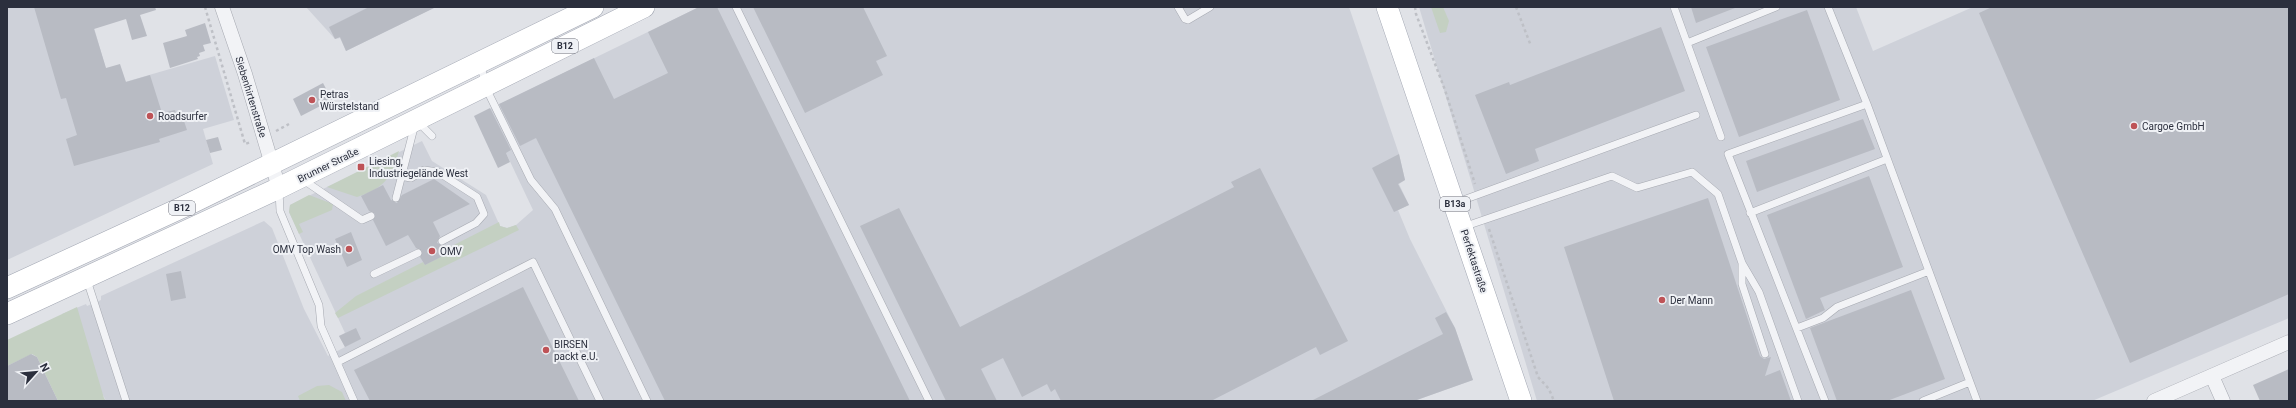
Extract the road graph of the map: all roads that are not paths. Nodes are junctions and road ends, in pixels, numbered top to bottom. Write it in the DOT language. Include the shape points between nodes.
graph roads {
  1 [pos="222,7"];
  2 [pos="593,7"];
  3 [pos="644,7"];
  4 [pos="736,7"];
  5 [pos="1178,7"];
  6 [pos="1210,7"];
  7 [pos="1387,7"];
  8 [pos="1674,7"];
  9 [pos="1776,7"];
  10 [pos="1828,7"];
  11 [pos="1687,43"];
  12 [pos="480,62"];
  13 [pos="485,86"];
  14 [pos="1867,104"];
  15 [pos="1696,116"];
  16 [pos="416,120"];
  17 [pos="432,136"];
  18 [pos="1721,137"];
  19 [pos="1887,158"];
  20 [pos="271,163"];
  21 [pos="400,176"];
  22 [pos="300,178"];
  23 [pos="279,188"];
  24 [pos="396,198"];
  25 [pos="1455,203"];
  26 [pos="1750,213"];
  27 [pos="371,216"];
  28 [pos="1463,228"];
  29 [pos="442,241"];
  30 [pos="418,253"];
  31 [pos="94,264"];
  32 [pos="1742,264"];
  33 [pos="1929,271"];
  34 [pos="374,274"];
  35 [pos="7,288"];
  36 [pos="7,314"];
  37 [pos="1797,328"];
  38 [pos="2289,342"];
  39 [pos="1765,354"];
  40 [pos="338,362"];
  41 [pos="2212,376"];
  42 [pos="1970,382"];
  43 [pos="126,401"];
  44 [pos="354,401"];
  45 [pos="600,401"];
  46 [pos="647,401"];
  47 [pos="929,401"];
  48 [pos="1521,401"];
  49 [pos="1798,401"];
  50 [pos="1824,401"];
  51 [pos="1923,401"];
  52 [pos="1977,401"];
  53 [pos="2154,401"];
  54 [pos="2223,401"];
  1 -- 20 [label="street, Siebenhirtenstraße"];
  2 -- 12 [label="main road, Brunner Straße / B12"];
  3 -- 13 [label="main road, Brunner Straße / B12"];
  4 -- 47 [label="lane"];
  5 -- 6 [label="lane" via="1184,19 1188,20"];
  7 -- 25 [label="main road, Perfektastraße / B13a"];
  8 -- 11 [label="lane"];
  9 -- 11 [label="lane"];
  10 -- 14 [label="lane"];
  11 -- 18 [label="lane"];
  12 -- 13 [label="lane"];
  12 -- 20 [label="main road, Brunner Straße / B12"];
  13 -- 16 [label="main road, Brunner Straße / B12"];
  13 -- 46 [label="lane" via="531,180 555,209"];
  14 -- 19 [label="lane"];
  14 -- 26 [label="lane" via="1728,154"];
  15 -- 25 [label="lane"];
  16 -- 17 [label="lane"];
  16 -- 21 [label="lane"];
  16 -- 22 [label="main road, Brunner Straße / B12"];
  19 -- 26 [label="lane"];
  19 -- 33 [label="lane"];
  20 -- 23 [label="street, Siebenhirtenstraße"];
  20 -- 31 [label="main road, Brunner Straße / B12" via="183,207"];
  21 -- 24 [label="lane"];
  21 -- 29 [label="lane" via="411,178 424,170 438,172 477,197 484,214 476,223"];
  22 -- 23 [label="main road, Brunner Straße / B12"];
  22 -- 27 [label="lane" via="362,220"];
  23 -- 31 [label="main road, Brunner Straße / B12"];
  23 -- 40 [label="lane" via="280,211 318,305 321,326"];
  25 -- 28 [label="main road, Perfektastraße / B13a"];
  26 -- 37 [label="lane"];
  28 -- 32 [label="lane" via="1612,176 1637,188 1692,172 1718,194"];
  28 -- 48 [label="main road, Perfektastraße / B13a"];
  30 -- 34 [label="lane"];
  31 -- 35 [label="main road, Brunner Straße / B12"];
  31 -- 36 [label="main road, Brunner Straße / B12"];
  31 -- 43 [label="lane"];
  32 -- 39 [label="lane" via="1742,284"];
  32 -- 49 [label="lane" via="1759,292"];
  33 -- 37 [label="lane" via="1836,307 1823,318"];
  33 -- 42 [label="lane"];
  37 -- 50 [label="lane"];
  38 -- 41 [label="street"];
  40 -- 44 [label="lane"];
  40 -- 45 [label="lane" via="533,262"];
  41 -- 53 [label="street"];
  41 -- 54 [label="street"];
  42 -- 51 [label="lane"];
  42 -- 52 [label="lane"];
}
